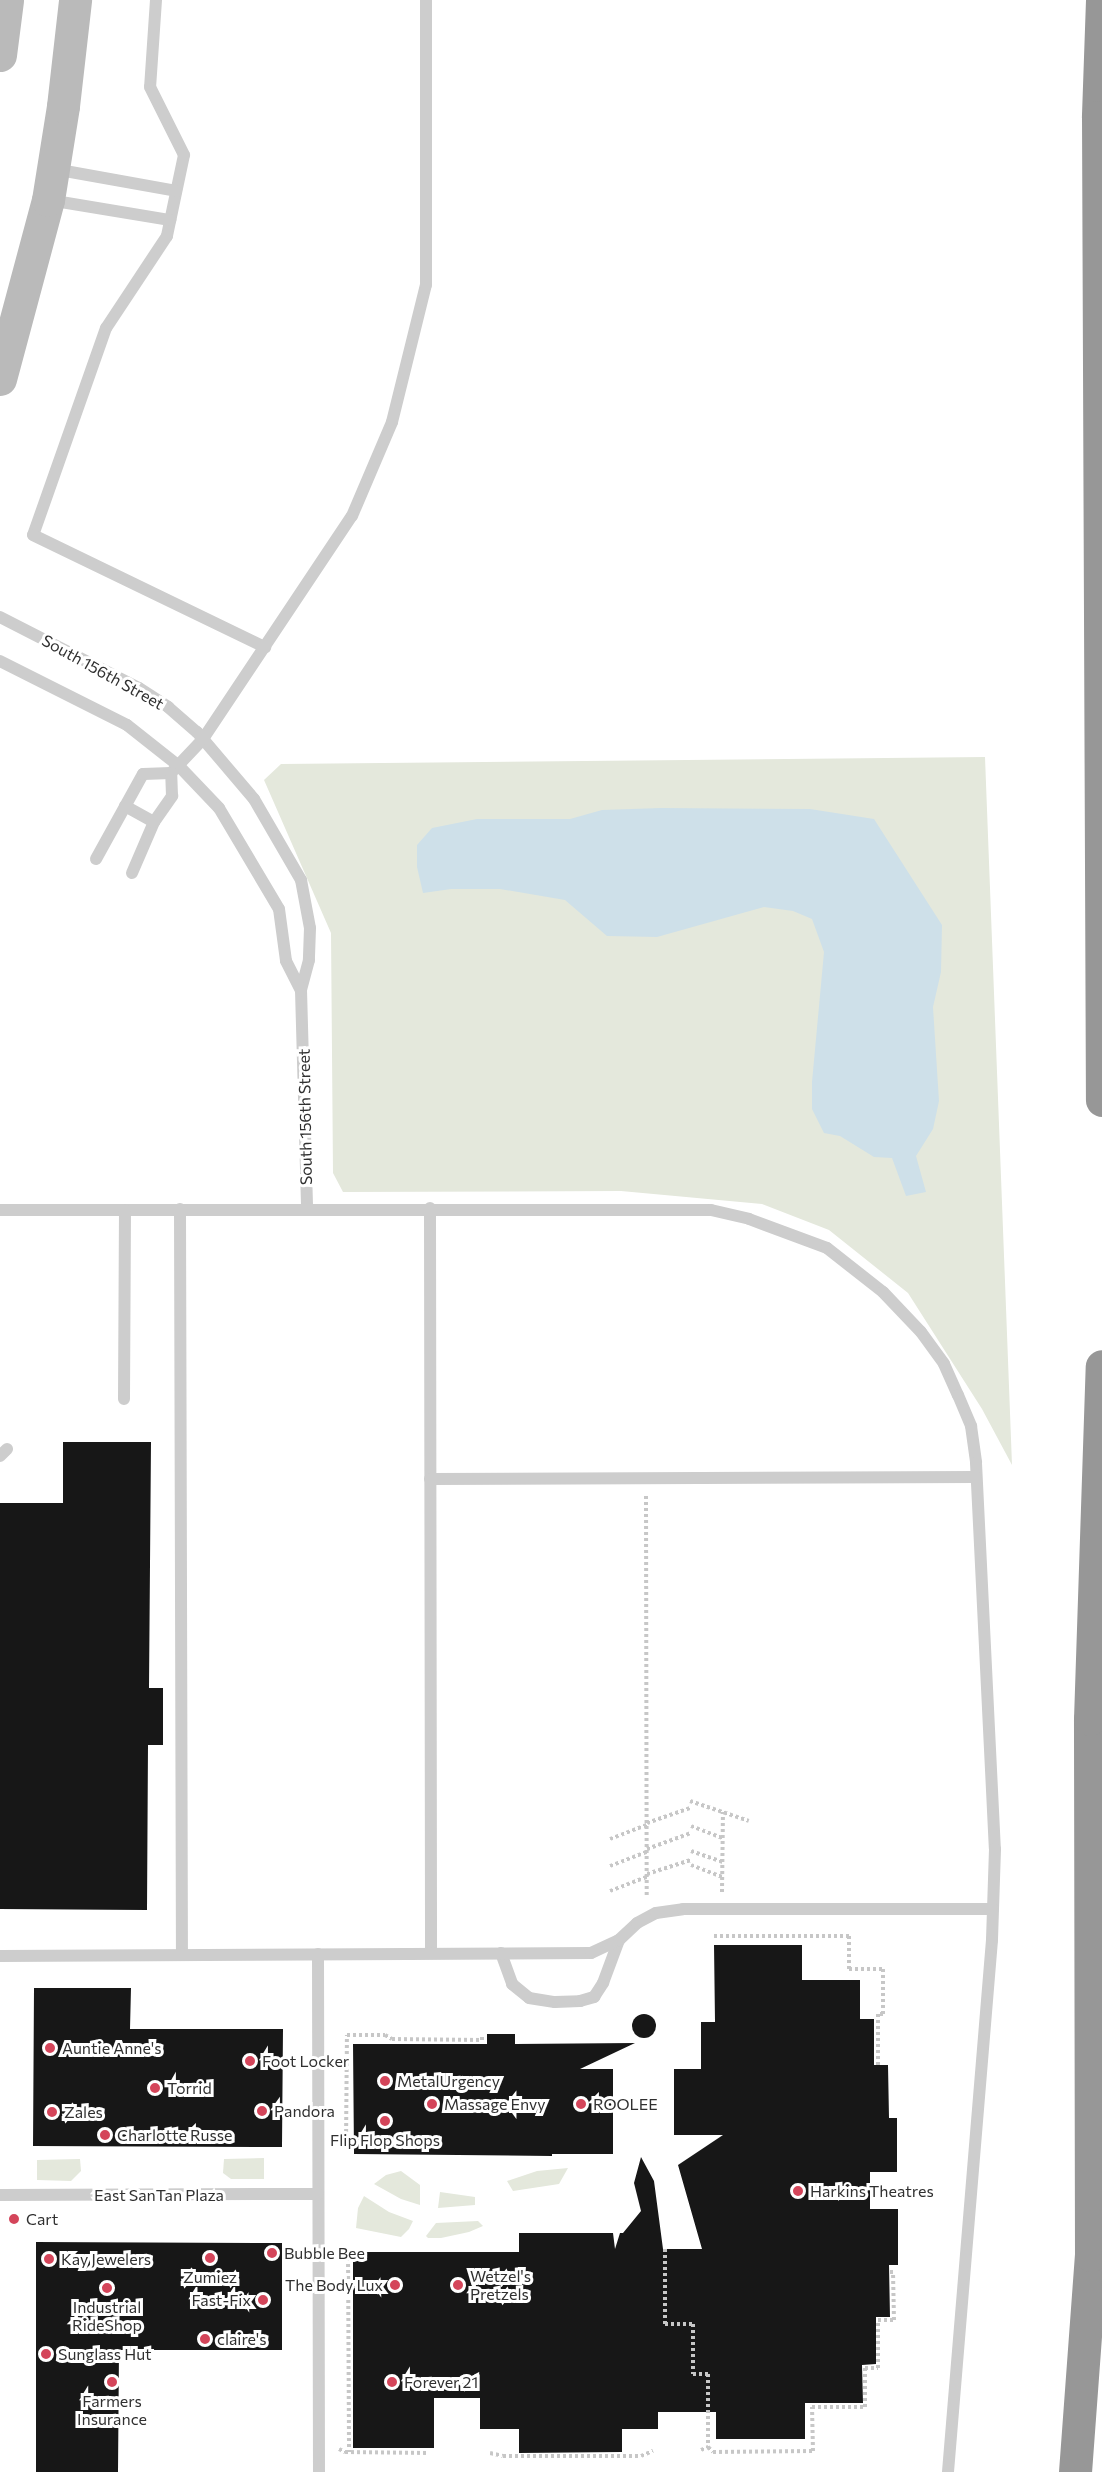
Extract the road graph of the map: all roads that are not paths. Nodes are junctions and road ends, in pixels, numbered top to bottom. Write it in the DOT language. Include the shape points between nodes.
graph roads {
  1 [pos="7,0"];
  2 [pos="75,0"];
  3 [pos="156,0"];
  4 [pos="426,0"];
  5 [pos="1102,0"];
  6 [pos="0,55"];
  7 [pos="50,184"];
  8 [pos="176,191"];
  9 [pos="170,220"];
  10 [pos="0,380"];
  11 [pos="0,617"];
  12 [pos="265,647"];
  13 [pos="0,661"];
  14 [pos="203,739"];
  15 [pos="175,769"];
  16 [pos="125,806"];
  17 [pos="154,822"];
  18 [pos="96,859"];
  19 [pos="132,873"];
  20 [pos="302,990"];
  21 [pos="1102,1100"];
  22 [pos="307,1208"];
  23 [pos="430,1208"];
  24 [pos="180,1209"];
  25 [pos="0,1210"];
  26 [pos="125,1210"];
  27 [pos="1102,1366"];
  28 [pos="124,1400"];
  29 [pos="976,1477"];
  30 [pos="430,1479"];
  31 [pos="993,1909"];
  32 [pos="619,1940"];
  33 [pos="431,1953"];
  34 [pos="501,1953"];
  35 [pos="318,1954"];
  36 [pos="182,1955"];
  37 [pos="0,1956"];
  38 [pos="318,2194"];
  39 [pos="0,2196"];
  40 [pos="318,2472"];
  41 [pos="948,2472"];
  42 [pos="1075,2472"];
  1 -- 6 [label="main road"];
  2 -- 7 [label="main road"];
  3 -- 8 [label="lane" via="150,87 184,155"];
  4 -- 12 [label="lane" via="426,285 409,354 392,422 352,516"];
  5 -- 21 [label="highway" via="1098,177"];
  7 -- 8 [label="lane"];
  7 -- 9 [label="lane"];
  7 -- 10 [label="main road"];
  8 -- 9 [label="lane"];
  9 -- 12 [label="lane" via="167,236 106,328 33,536"];
  11 -- 14 [label="lane, South 156th Street" via="140,688"];
  12 -- 14 [label="lane"];
  13 -- 15 [label="lane, South 156th Street" via="127,725"];
  14 -- 15 [label="lane"];
  14 -- 20 [label="lane, South 156th Street" via="254,799 300,880 310,928 309,960"];
  15 -- 16 [label="lane" via="143,774"];
  15 -- 17 [label="lane" via="172,796"];
  15 -- 20 [label="lane, South 156th Street" via="219,808 279,909 286,961"];
  16 -- 17 [label="lane"];
  16 -- 18 [label="lane"];
  17 -- 19 [label="lane"];
  20 -- 22 [label="lane, South 156th Street"];
  22 -- 23 [label="lane"];
  22 -- 24 [label="lane"];
  23 -- 29 [label="lane" via="711,1210 749,1219 826,1248 883,1292 921,1332 944,1364 971,1426"];
  23 -- 30 [label="lane"];
  24 -- 26 [label="lane"];
  24 -- 36 [label="lane"];
  25 -- 26 [label="lane"];
  26 -- 28 [label="lane"];
  27 -- 42 [label="highway" via="1090,1719 1091,2255"];
  29 -- 30 [label="lane"];
  29 -- 31 [label="lane" via="995,1849"];
  30 -- 33 [label="lane"];
  31 -- 32 [label="lane" via="682,1909 656,1913 637,1923"];
  31 -- 41 [label="lane"];
  32 -- 34 [label="lane" via="591,1953"];
  32 -- 34 [label="lane" via="603,1983 594,1997 580,2001 529,1998 512,1984"];
  33 -- 34 [label="lane"];
  33 -- 35 [label="lane"];
  35 -- 36 [label="lane"];
  35 -- 38 [label="lane"];
  36 -- 37 [label="lane"];
  38 -- 39 [label="lane, East SanTan Plaza"];
  38 -- 40 [label="lane"];
}
